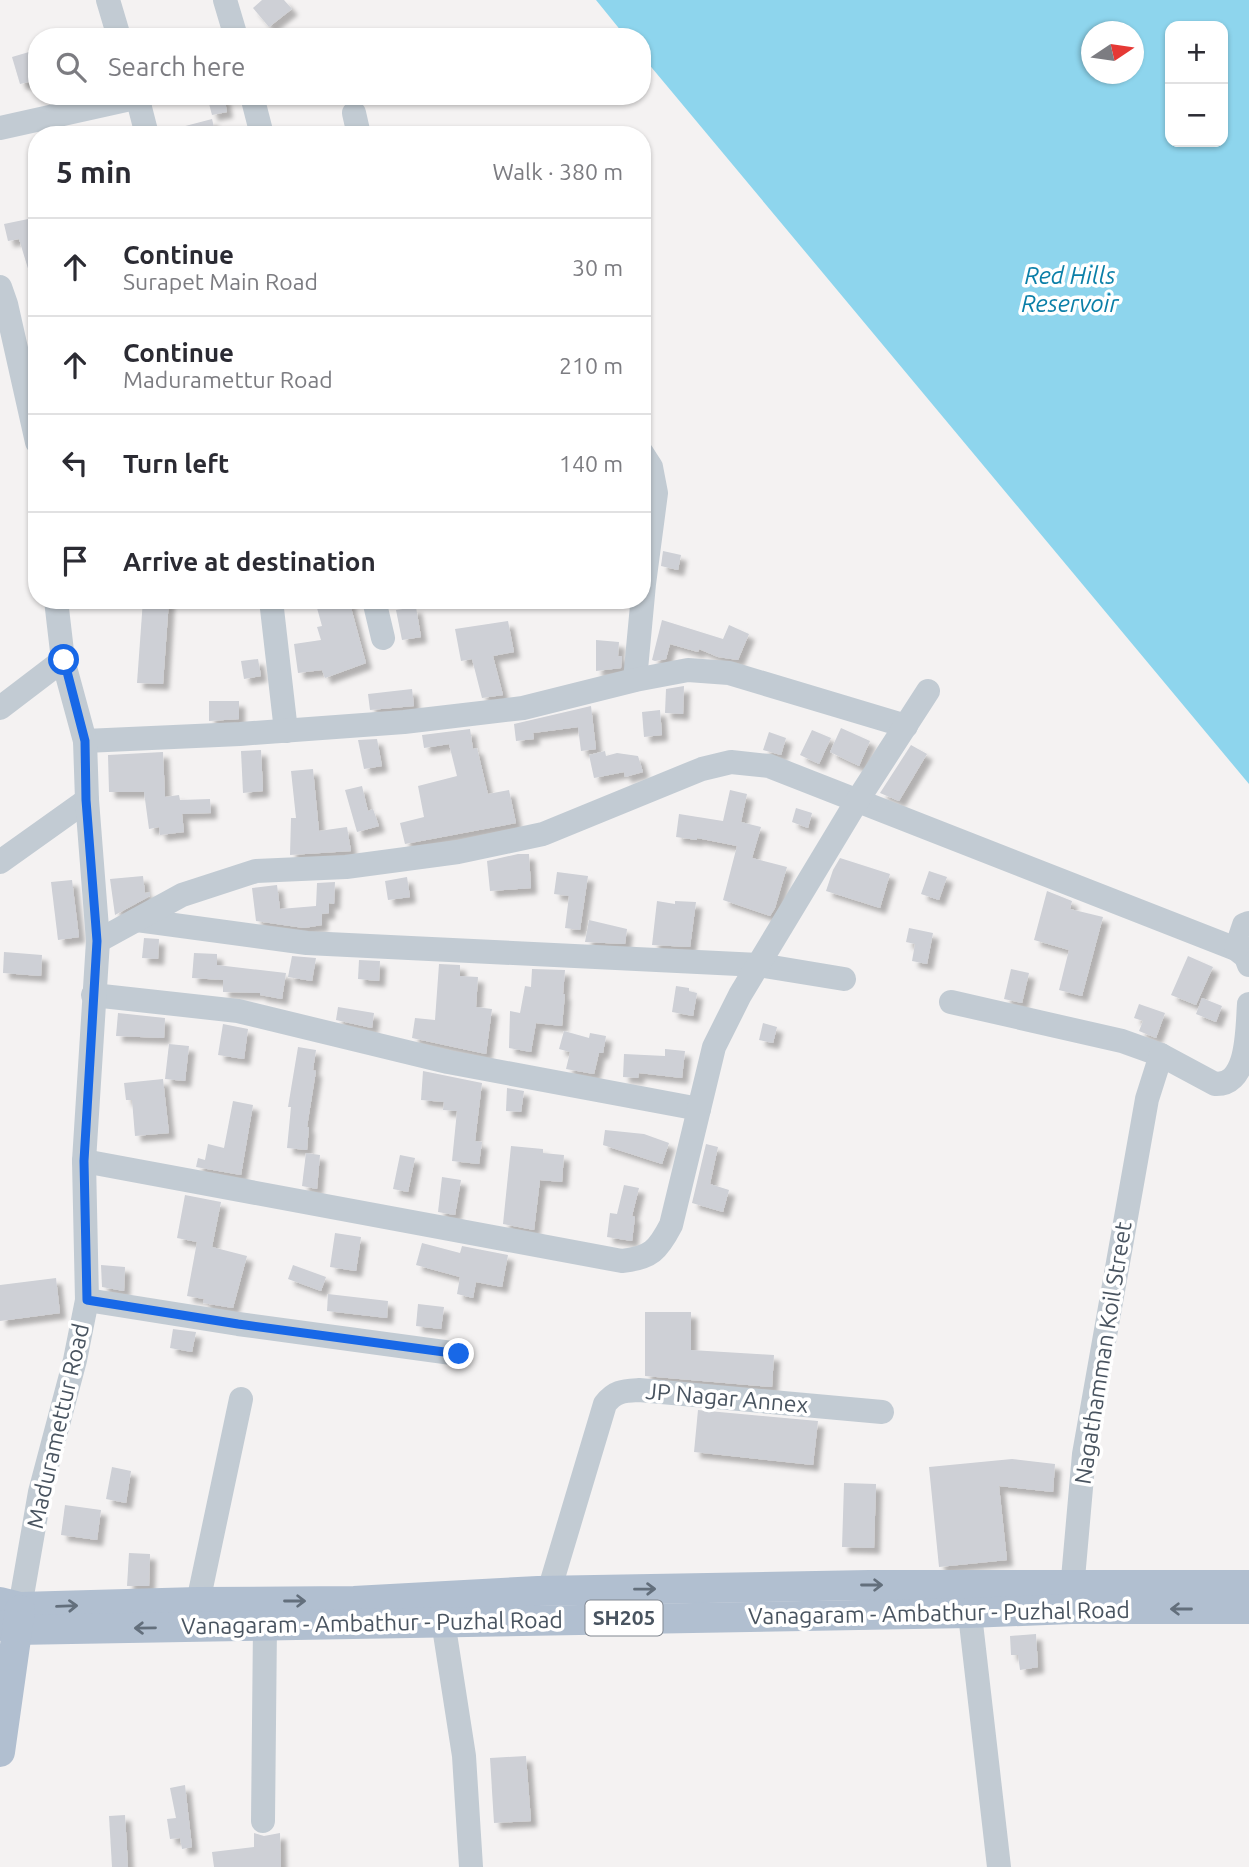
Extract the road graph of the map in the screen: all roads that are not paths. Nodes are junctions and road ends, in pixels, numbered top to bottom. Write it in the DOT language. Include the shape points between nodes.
graph roads {
  1 [pos="108,0"];
  2 [pos="225,0"];
  3 [pos="116,28"];
  4 [pos="233,28"];
  5 [pos="113,105"];
  6 [pos="141,105"];
  7 [pos="254,105"];
  8 [pos="43,126"];
  9 [pos="145,126"];
  10 [pos="259,126"];
  11 [pos="28,127"];
  12 [pos="0,128"];
  13 [pos="0,287"];
  14 [pos="28,402"];
  15 [pos="651,467"];
  16 [pos="651,531"];
  17 [pos="57,609"];
  18 [pos="272,609"];
  19 [pos="376,609"];
  20 [pos="642,609"];
  21 [pos="383,638"];
  22 [pos="64,660"];
  23 [pos="635,680"];
  24 [pos="928,691"];
  25 [pos="0,708"];
  26 [pos="906,726"];
  27 [pos="286,731"];
  28 [pos="85,741"];
  29 [pos="86,800"];
  30 [pos="857,801"];
  31 [pos="0,862"];
  32 [pos="137,920"];
  33 [pos="1249,923"];
  34 [pos="97,941"];
  35 [pos="1242,957"];
  36 [pos="759,965"];
  37 [pos="844,979"];
  38 [pos="93,995"];
  39 [pos="951,1002"];
  40 [pos="1249,1004"];
  41 [pos="1161,1055"];
  42 [pos="699,1109"];
  43 [pos="84,1161"];
  44 [pos="87,1300"];
  45 [pos="459,1354"];
  46 [pos="241,1399"];
  47 [pos="882,1412"];
  48 [pos="1249,1585"];
  49 [pos="549,1591"];
  50 [pos="1071,1597"];
  51 [pos="968,1599"];
  52 [pos="198,1602"];
  53 [pos="1249,1609"];
  54 [pos="9,1616"];
  55 [pos="443,1621"];
  56 [pos="265,1625"];
  57 [pos="0,1752"];
  58 [pos="262,1821"];
  59 [pos="471,1867"];
  60 [pos="999,1867"];
  1 -- 3 [label="street"];
  2 -- 4 [label="street"];
  5 -- 8 [label="street"];
  6 -- 9 [label="street"];
  7 -- 10 [label="street"];
  11 -- 12 [label="street"];
  13 -- 14 [label="street"];
  15 -- 16 [label="street" via="656,493"];
  17 -- 22 [label="street, Maduramettur Road"];
  18 -- 27 [label="street"];
  19 -- 21 [label="street"];
  20 -- 23 [label="street"];
  22 -- 25 [label="street"];
  22 -- 28 [label="street, Maduramettur Road"];
  23 -- 26 [label="street" via="688,670 729,673"];
  23 -- 27 [label="street" via="523,708"];
  24 -- 26 [label="street"];
  26 -- 30 [label="street"];
  27 -- 28 [label="street"];
  28 -- 29 [label="street, Maduramettur Road"];
  29 -- 31 [label="street"];
  29 -- 34 [label="street, Maduramettur Road"];
  30 -- 32 [label="street" via="768,766 731,762 702,769 543,834 446,854 346,867 256,871 182,895"];
  30 -- 35 [label="street"];
  30 -- 36 [label="street"];
  32 -- 34 [label="street"];
  32 -- 36 [label="street" via="307,943"];
  33 -- 35 [label="street" via="1244,925"];
  34 -- 38 [label="street, Maduramettur Road"];
  36 -- 37 [label="street"];
  36 -- 42 [label="street" via="714,1047"];
  38 -- 42 [label="street" via="238,1011 448,1062"];
  38 -- 43 [label="street, Maduramettur Road"];
  39 -- 41 [label="street" via="1122,1041"];
  40 -- 41 [label="street" via="1244,1060 1235,1079 1215,1084"];
  41 -- 50 [label="street, Nagathamman Koil Street" via="1147,1098 1084,1454"];
  42 -- 43 [label="street" via="671,1225 652,1253 622,1261"];
  43 -- 44 [label="street, Maduramettur Road"];
  44 -- 45 [label="street"];
  44 -- 54 [label="street, Maduramettur Road"];
  46 -- 52 [label="street"];
  47 -- 49 [label="street, JP Nagar Annex" via="639,1390 612,1395"];
  48 -- 50 [label="main road"];
  49 -- 51 [label="main road, one-way"];
  52 -- 49 [label="main road, one-way" via="354,1601"];
  50 -- 51 [label="main road, Vanagaram - Ambathur - Puzhal Road / SH205"];
  53 -- 50 [label="main road, Vanagaram - Ambathur - Puzhal Road / SH205, one-way"];
  51 -- 55 [label="main road, Vanagaram - Ambathur - Puzhal Road / SH205"];
  51 -- 60 [label="street"];
  54 -- 52 [label="main road, one-way"];
  56 -- 54 [label="main road, Vanagaram - Ambathur - Puzhal Road / SH205, one-way"];
  54 -- 57 [label="main road"];
  55 -- 56 [label="main road, Vanagaram - Ambathur - Puzhal Road / SH205"];
  55 -- 59 [label="street" via="464,1756"];
  56 -- 58 [label="street"];
}
